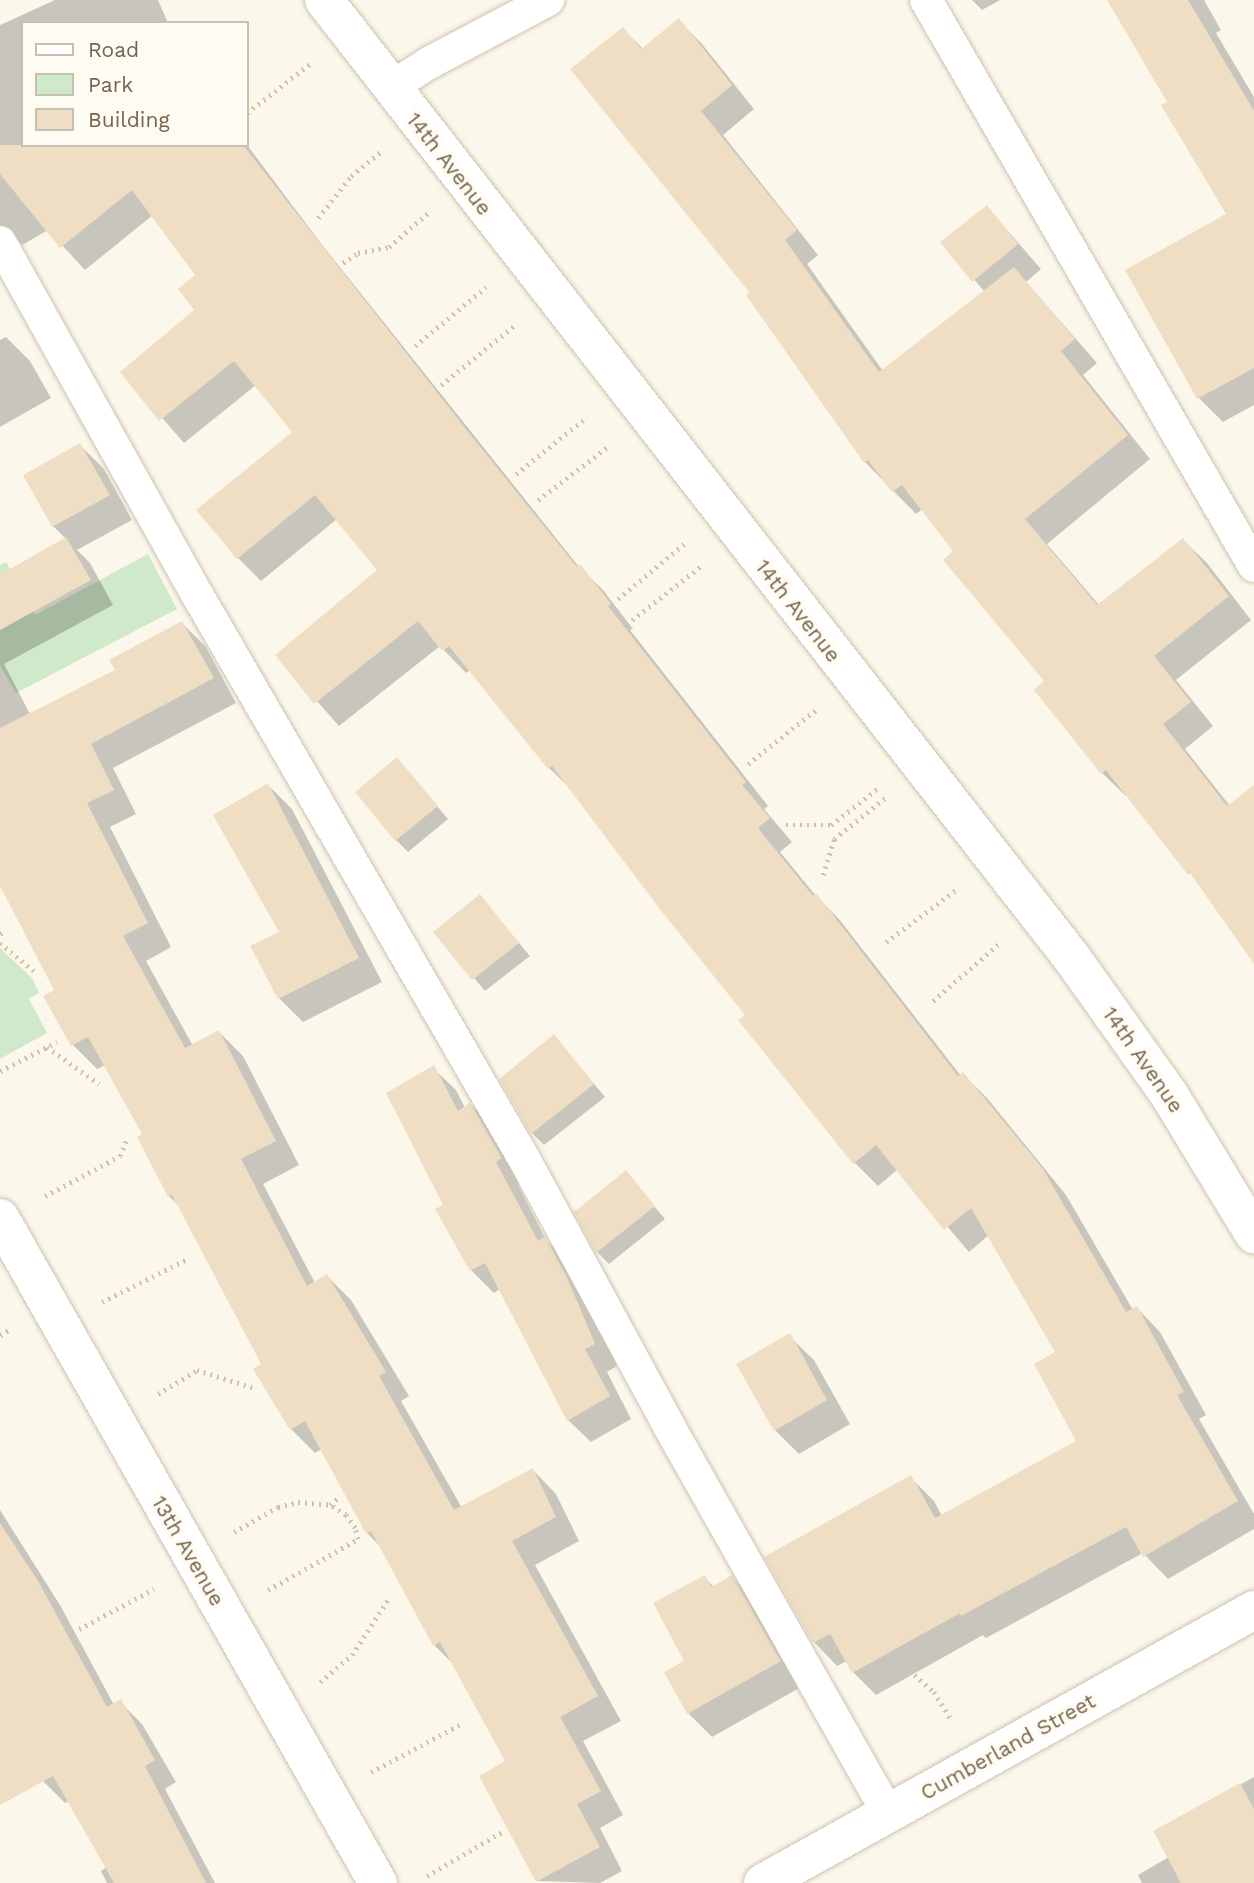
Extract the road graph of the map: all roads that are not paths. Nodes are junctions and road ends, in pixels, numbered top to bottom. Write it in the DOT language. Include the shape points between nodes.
graph roads {
  1 [pos="324,0"];
  2 [pos="548,0"];
  3 [pos="926,0"];
  4 [pos="390,88"];
  5 [pos="0,242"];
  6 [pos="1254,566"];
  7 [pos="0,1218"];
  8 [pos="1254,1234"];
  9 [pos="1254,1610"];
  10 [pos="888,1814"];
  11 [pos="378,1883"];
  12 [pos="762,1883"];
  1 -- 4 [label="street, 14th Avenue"];
  2 -- 4 [label="lane"];
  3 -- 6 [label="lane"];
  4 -- 8 [label="street, 14th Avenue" via="1072,958 1170,1096"];
  5 -- 10 [label="lane" via="198,596 523,1157"];
  7 -- 11 [label="street, 13th Avenue"];
  9 -- 10 [label="street, Cumberland Street"];
  10 -- 12 [label="street, Cumberland Street"];
}
